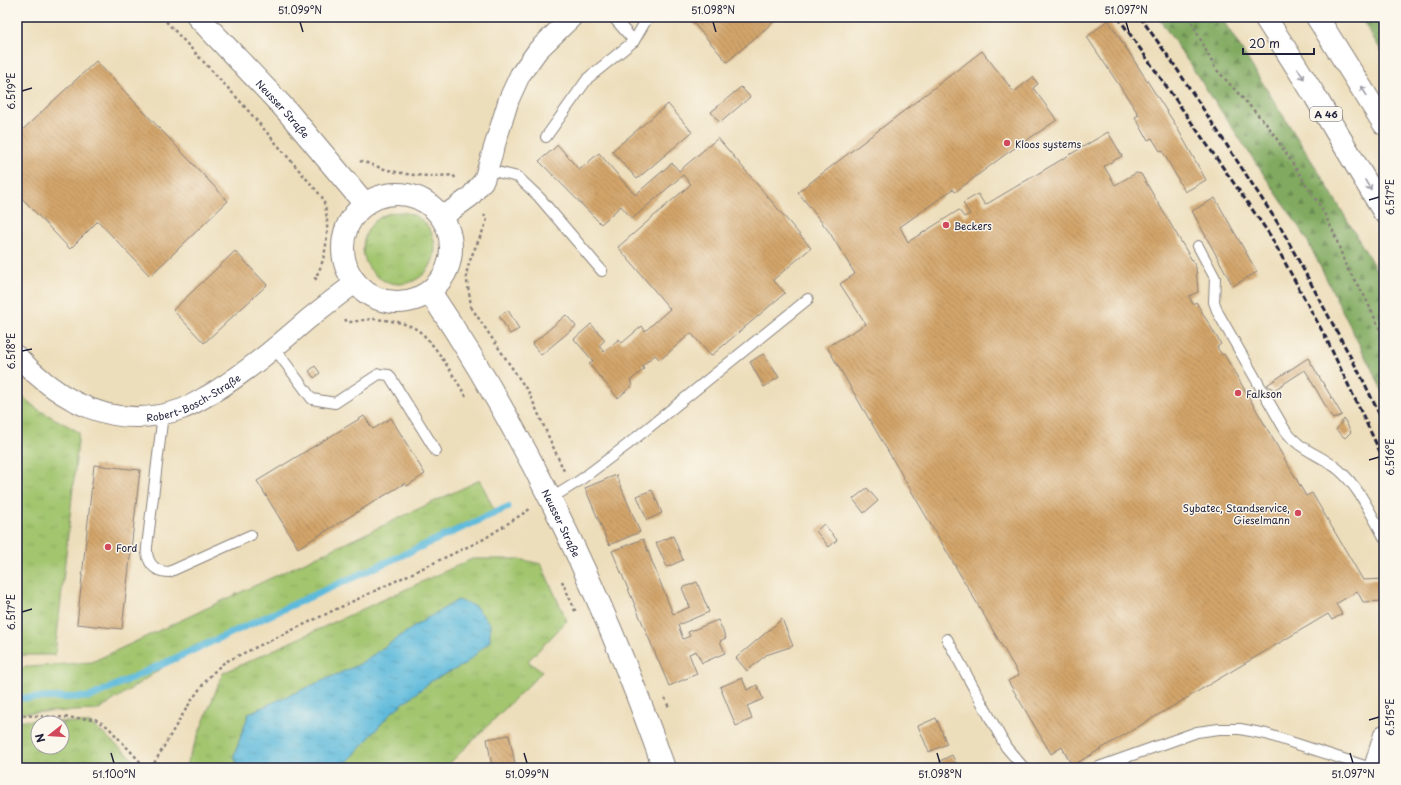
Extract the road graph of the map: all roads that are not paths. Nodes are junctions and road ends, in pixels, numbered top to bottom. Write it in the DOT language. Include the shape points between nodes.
graph roads {
  1 [pos="198,17"];
  2 [pos="572,17"];
  3 [pos="613,17"];
  4 [pos="648,17"];
  5 [pos="1265,17"];
  6 [pos="1318,17"];
  7 [pos="634,41"];
  8 [pos="1384,124"];
  9 [pos="546,137"];
  10 [pos="489,170"];
  11 [pos="365,204"];
  12 [pos="1384,212"];
  13 [pos="441,218"];
  14 [pos="1198,246"];
  15 [pos="602,271"];
  16 [pos="355,283"];
  17 [pos="430,292"];
  18 [pos="808,299"];
  19 [pos="275,348"];
  20 [pos="17,356"];
  21 [pos="163,414"];
  22 [pos="436,451"];
  23 [pos="550,499"];
  24 [pos="251,535"];
  25 [pos="1384,537"];
  26 [pos="948,639"];
  27 [pos="1384,735"];
  28 [pos="664,768"];
  29 [pos="1024,768"];
  30 [pos="1096,768"];
  31 [pos="1372,768"];
  1 -- 11 [label="main road, Neusser Straße" via="296,121"];
  2 -- 10 [label="street" via="538,50 520,75 506,108"];
  3 -- 7 [label="lane"];
  4 -- 7 [label="lane"];
  5 -- 12 [label="main road, A 46, one-way"];
  8 -- 6 [label="main road, one-way"];
  7 -- 9 [label="lane" via="588,78"];
  10 -- 13 [label="street" via="475,192"];
  10 -- 15 [label="lane" via="518,176"];
  11 -- 13 [label="main road" via="381,196 406,194 422,199"];
  11 -- 16 [label="main road" via="355,213 347,226 343,241 343,256 347,270"];
  13 -- 17 [label="main road" via="448,228 452,244 450,260 444,275"];
  14 -- 25 [label="lane" via="1215,278 1214,302 1218,313 1285,430 1295,443 1330,464 1348,479"];
  16 -- 17 [label="main road" via="369,295 386,301 403,302"];
  16 -- 19 [label="street, Robert-Bosch-Straße"];
  17 -- 23 [label="main road, Neusser Straße" via="486,380"];
  18 -- 23 [label="lane" via="627,445"];
  19 -- 21 [label="street, Robert-Bosch-Straße" via="236,378 202,399"];
  19 -- 22 [label="lane" via="312,399 335,402 379,374 389,375"];
  20 -- 21 [label="street, Robert-Bosch-Straße" via="53,389 82,406 124,416"];
  21 -- 24 [label="lane" via="147,547 150,564 158,571 169,572"];
  23 -- 28 [label="main road, Neusser Straße" via="598,603"];
  26 -- 29 [label="lane" via="1006,747"];
  27 -- 31 [label="street"];
  30 -- 31 [label="lane" via="1197,732 1240,729 1266,734"];
}
